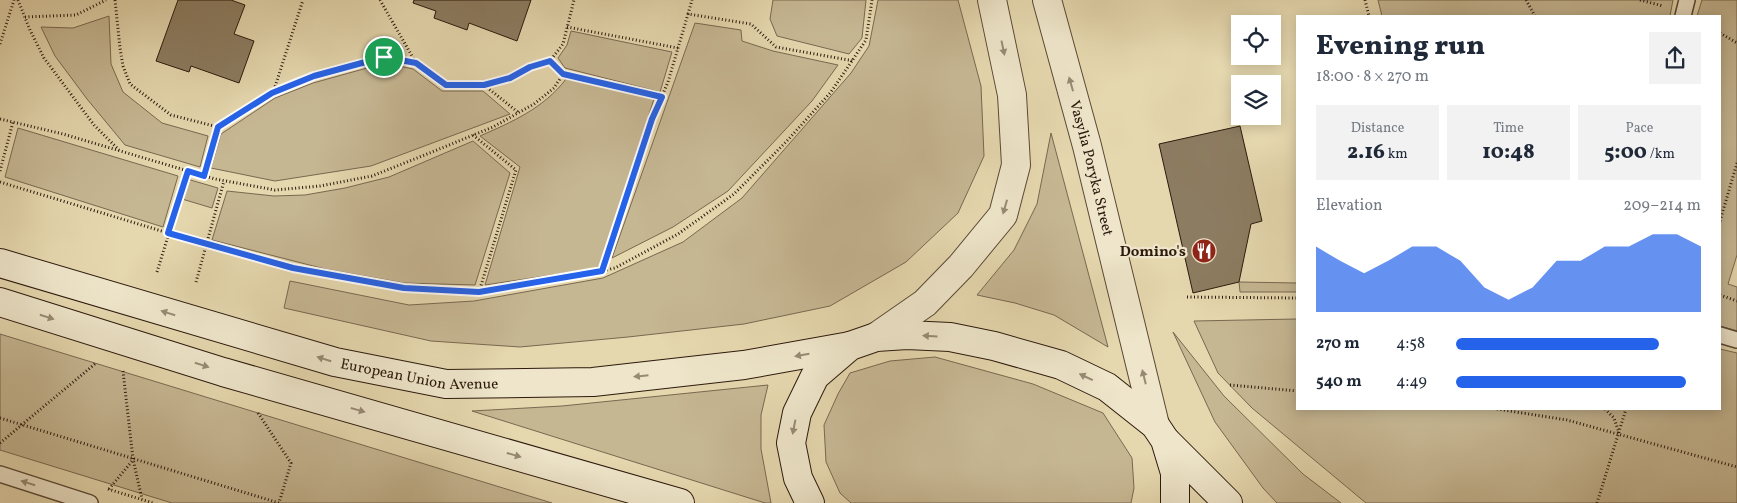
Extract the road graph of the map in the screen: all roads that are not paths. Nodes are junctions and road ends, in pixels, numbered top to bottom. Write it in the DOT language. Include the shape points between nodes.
graph roads {
  1 [pos="992,0"];
  2 [pos="1047,0"];
  3 [pos="1688,0"];
  4 [pos="1683,15"];
  5 [pos="0,263"];
  6 [pos="0,302"];
  7 [pos="1721,336"];
  8 [pos="876,337"];
  9 [pos="1737,340"];
  10 [pos="850,346"];
  11 [pos="1160,432"];
  12 [pos="0,474"];
  13 [pos="90,503"];
  14 [pos="680,503"];
  15 [pos="810,503"];
  16 [pos="1175,503"];
  17 [pos="1228,503"];
  1 -- 8 [label="main road, one-way" via="1012,95 1016,155 1003,215 962,266 925,303"];
  11 -- 2 [label="main road, Vasylia Poryka Street, one-way"];
  3 -- 4 [label="lane"];
  10 -- 5 [label="main road, European Union Avenue, one-way" via="744,365 593,382 446,384 335,362"];
  6 -- 14 [label="main road, one-way" via="223,372"];
  7 -- 9 [label="lane"];
  8 -- 10 [label="main road"];
  11 -- 8 [label="main road, one-way" via="1107,387 1061,365 950,337"];
  10 -- 15 [label="main road, one-way" via="815,376 797,413 791,443 798,478"];
  11 -- 16 [label="main road, Vasylia Poryka Street" via="1175,473"];
  11 -- 17 [label="main road"];
  13 -- 12 [label="lane, one-way"];
}
